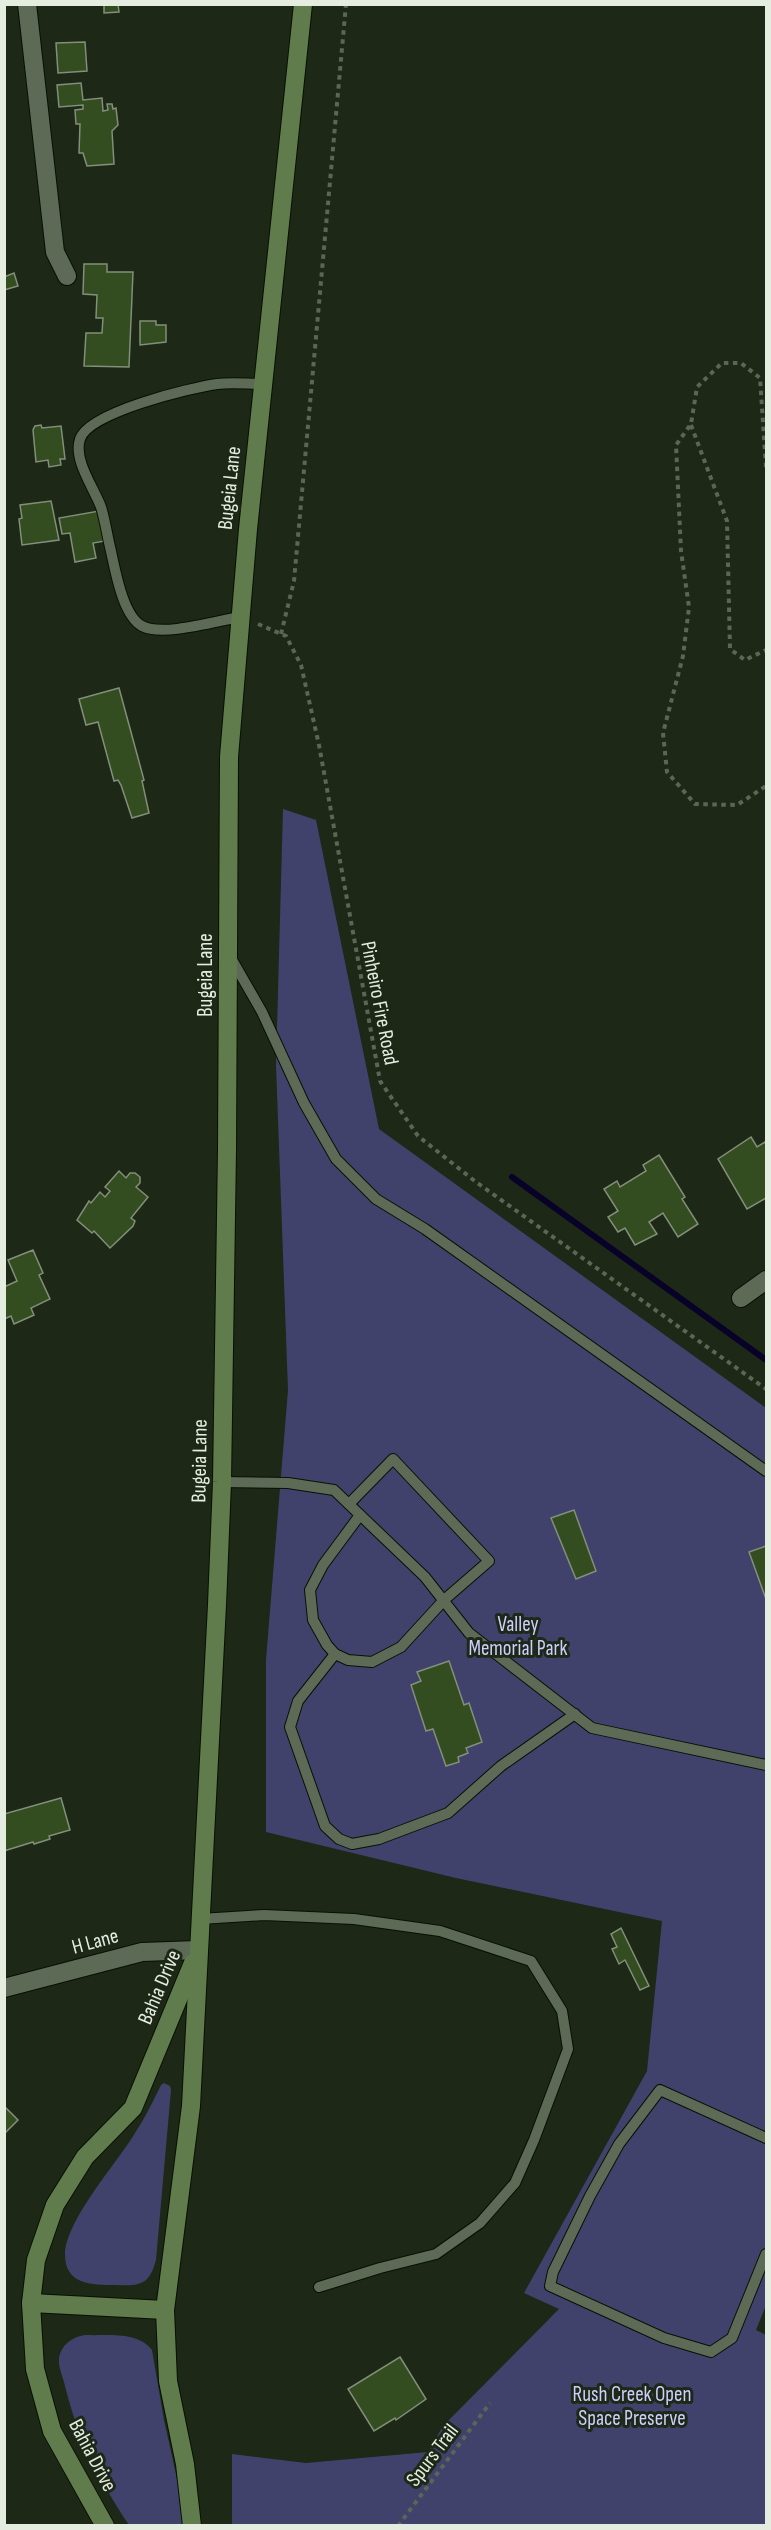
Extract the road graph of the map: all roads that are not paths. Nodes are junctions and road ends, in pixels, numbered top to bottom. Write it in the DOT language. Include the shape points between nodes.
graph roads {
  1 [pos="27,4"];
  2 [pos="303,4"];
  3 [pos="67,276"];
  4 [pos="263,384"];
  5 [pos="240,617"];
  6 [pos="228,953"];
  7 [pos="766,1280"];
  8 [pos="741,1298"];
  9 [pos="766,1471"];
  10 [pos="222,1482"];
  11 [pos="349,1504"];
  12 [pos="360,1515"];
  13 [pos="444,1600"];
  14 [pos="335,1654"];
  15 [pos="575,1714"];
  16 [pos="766,1765"];
  17 [pos="200,1918"];
  18 [pos="198,1950"];
  19 [pos="4,1988"];
  20 [pos="766,2138"];
  21 [pos="766,2254"];
  22 [pos="319,2287"];
  23 [pos="31,2303"];
  24 [pos="165,2310"];
  25 [pos="105,2526"];
  26 [pos="192,2526"];
  1 -- 3 [label="street" via="55,252"];
  2 -- 4 [label="street, Bugeia Lane"];
  4 -- 5 [label="street, Bugeia Lane"];
  4 -- 5 [label="lane" via="218,384 132,406 99,420 80,439 79,455 101,508 119,586 131,617 154,630"];
  5 -- 6 [label="street, Bugeia Lane" via="229,757"];
  6 -- 9 [label="lane" via="336,1159 376,1199"];
  6 -- 10 [label="street, Bugeia Lane"];
  7 -- 8 [label="street"];
  10 -- 11 [label="lane" via="288,1483 334,1490"];
  10 -- 17 [label="street, Bugeia Lane"];
  11 -- 12 [label="lane"];
  11 -- 13 [label="lane" via="393,1459 489,1561"];
  12 -- 13 [label="lane" via="425,1576"];
  12 -- 14 [label="lane" via="323,1564 310,1590 313,1620"];
  13 -- 14 [label="lane" via="400,1647 372,1662 348,1660"];
  13 -- 15 [label="lane" via="470,1633"];
  14 -- 15 [label="lane" via="298,1701 290,1727 325,1826 339,1839 352,1844 379,1839 448,1813 501,1766"];
  15 -- 16 [label="lane" via="592,1728"];
  17 -- 18 [label="street, Bugeia Lane"];
  17 -- 22 [label="lane" via="264,1915 343,1919 440,1931 531,1961 562,2011 568,2049 534,2140 515,2182 480,2223 436,2254"];
  18 -- 19 [label="street, H Lane" via="142,1952"];
  18 -- 23 [label="street, Bahia Drive" via="133,2108 85,2157 55,2205 36,2260"];
  18 -- 24 [label="street, Bahia Drive" via="191,2106"];
  20 -- 21 [label="lane" via="660,2090 619,2144 553,2272 550,2286 664,2338 711,2352 732,2338"];
  23 -- 24 [label="street"];
  23 -- 25 [label="street, Bahia Drive" via="35,2369 52,2432"];
  24 -- 26 [label="street, Bahia Drive" via="168,2381 185,2464"];
}
